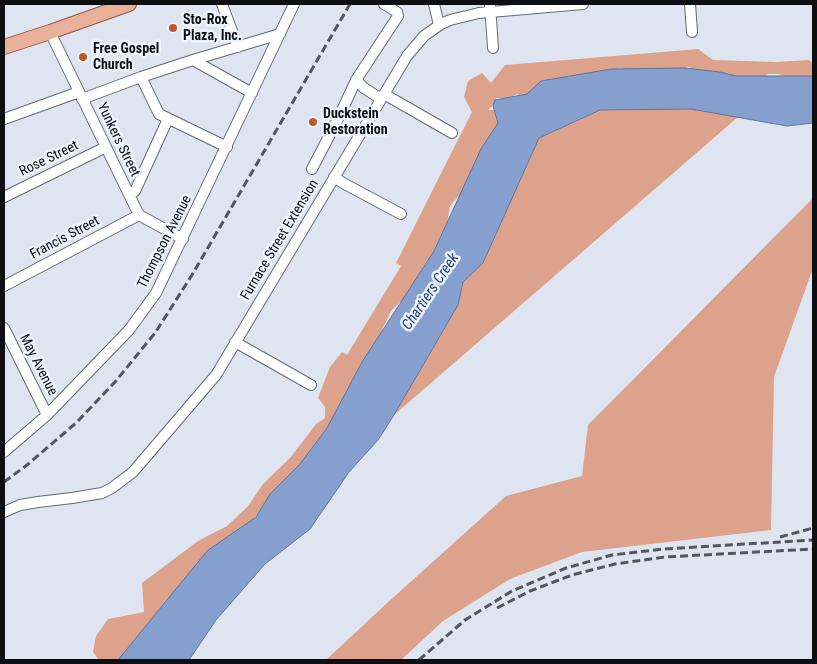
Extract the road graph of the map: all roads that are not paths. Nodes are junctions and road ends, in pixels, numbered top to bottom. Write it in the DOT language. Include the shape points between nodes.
graph roads {
  1 [pos="129,4"];
  2 [pos="222,4"];
  3 [pos="294,4"];
  4 [pos="384,4"];
  5 [pos="434,4"];
  6 [pos="583,4"];
  7 [pos="690,4"];
  8 [pos="491,8"];
  9 [pos="439,25"];
  10 [pos="50,32"];
  11 [pos="692,32"];
  12 [pos="280,34"];
  13 [pos="238,46"];
  14 [pos="4,47"];
  15 [pos="493,48"];
  16 [pos="193,60"];
  17 [pos="141,77"];
  18 [pos="356,80"];
  19 [pos="252,93"];
  20 [pos="81,95"];
  21 [pos="382,97"];
  22 [pos="168,118"];
  23 [pos="4,120"];
  24 [pos="452,133"];
  25 [pos="106,147"];
  26 [pos="226,147"];
  27 [pos="312,168"];
  28 [pos="334,177"];
  29 [pos="129,194"];
  30 [pos="4,197"];
  31 [pos="401,214"];
  32 [pos="139,215"];
  33 [pos="183,239"];
  34 [pos="4,286"];
  35 [pos="4,328"];
  36 [pos="236,342"];
  37 [pos="311,385"];
  38 [pos="47,415"];
  39 [pos="4,452"];
  40 [pos="4,512"];
  1 -- 10 [label="main road"];
  2 -- 13 [label="street"];
  3 -- 12 [label="street, Thompson Avenue"];
  4 -- 18 [label="street" via="398,12 398,16"];
  5 -- 9 [label="street"];
  6 -- 8 [label="street, Furnace Street Extension"];
  7 -- 11 [label="street"];
  8 -- 9 [label="street, Furnace Street Extension"];
  8 -- 15 [label="street"];
  9 -- 21 [label="street, Furnace Street Extension" via="424,36 407,56"];
  10 -- 14 [label="main road"];
  10 -- 20 [label="street, Yunkers Street"];
  12 -- 13 [label="street"];
  12 -- 19 [label="street, Thompson Avenue"];
  13 -- 16 [label="street"];
  16 -- 17 [label="street"];
  16 -- 19 [label="street"];
  17 -- 20 [label="street"];
  17 -- 22 [label="street" via="159,114"];
  18 -- 21 [label="street"];
  18 -- 27 [label="street"];
  19 -- 26 [label="street, Thompson Avenue"];
  20 -- 23 [label="street"];
  20 -- 25 [label="street, Yunkers Street"];
  21 -- 24 [label="street"];
  21 -- 28 [label="street, Furnace Street Extension"];
  22 -- 26 [label="street"];
  22 -- 29 [label="street" via="135,191"];
  25 -- 29 [label="street, Yunkers Street"];
  25 -- 30 [label="street, Rose Street"];
  26 -- 33 [label="street, Thompson Avenue"];
  28 -- 31 [label="street"];
  28 -- 36 [label="street, Furnace Street Extension"];
  29 -- 32 [label="street, Yunkers Street"];
  32 -- 33 [label="street"];
  32 -- 34 [label="street, Francis Street"];
  33 -- 38 [label="street, Thompson Avenue" via="156,293 129,330"];
  35 -- 38 [label="street, May Avenue"];
  36 -- 37 [label="street"];
  36 -- 40 [label="street, Furnace Street Extension" via="216,374 133,472 112,488 89,496 20,505"];
  38 -- 39 [label="street, Thompson Avenue"];
}
